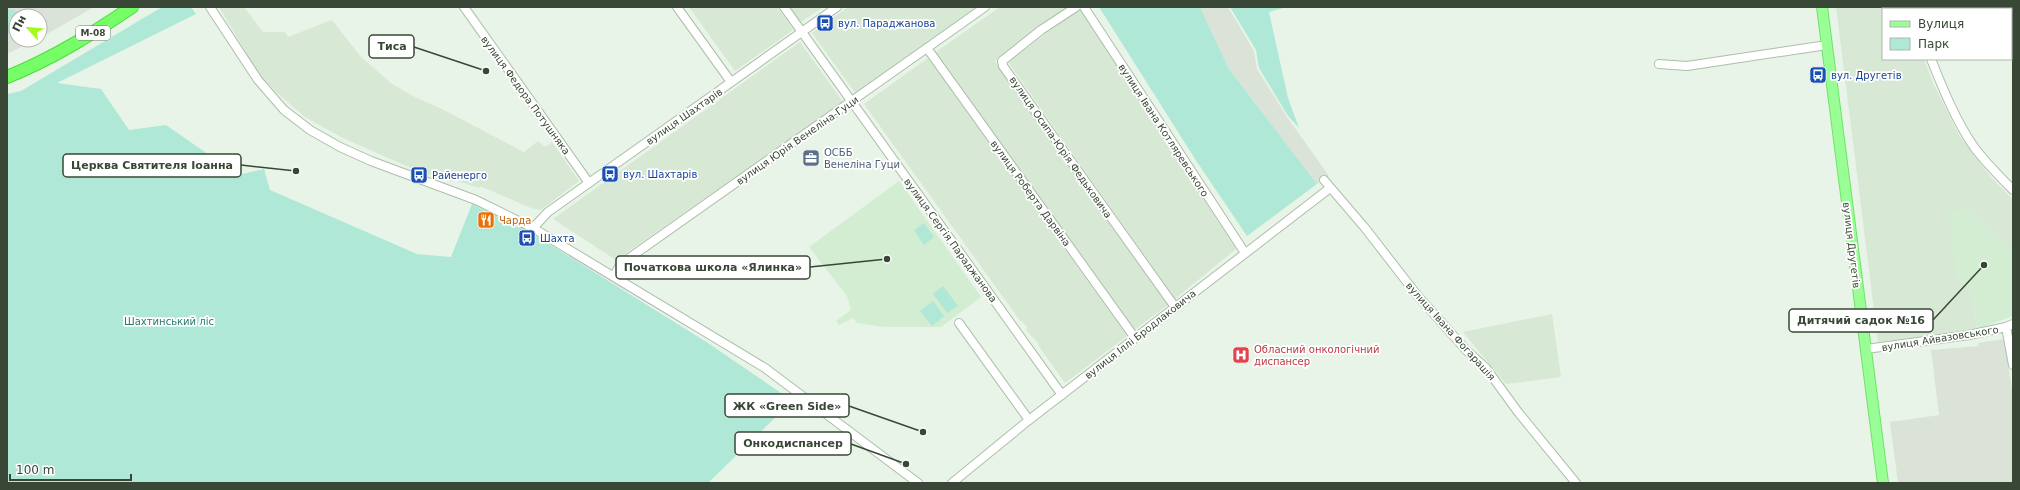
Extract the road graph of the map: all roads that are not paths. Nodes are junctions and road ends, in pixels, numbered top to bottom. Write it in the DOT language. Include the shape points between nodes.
graph roads {
  1 [pos="132,7"];
  2 [pos="210,7"];
  3 [pos="464,7"];
  4 [pos="677,7"];
  5 [pos="784,7"];
  6 [pos="837,7"];
  7 [pos="985,7"];
  8 [pos="1076,7"];
  9 [pos="1084,7"];
  10 [pos="1822,7"];
  11 [pos="802,32"];
  12 [pos="1827,45"];
  13 [pos="927,48"];
  14 [pos="1931,60"];
  15 [pos="1659,64"];
  16 [pos="7,77"];
  17 [pos="731,82"];
  18 [pos="852,101"];
  19 [pos="1324,180"];
  20 [pos="589,183"];
  21 [pos="1330,188"];
  22 [pos="2013,190"];
  23 [pos="534,228"];
  24 [pos="1245,253"];
  25 [pos="614,276"];
  26 [pos="1175,308"];
  27 [pos="959,323"];
  28 [pos="2010,326"];
  29 [pos="1135,338"];
  30 [pos="1866,349"];
  31 [pos="2013,365"];
  32 [pos="1062,395"];
  33 [pos="1029,420"];
  34 [pos="918,483"];
  35 [pos="952,483"];
  36 [pos="1576,483"];
  37 [pos="1883,483"];
  1 -- 16 [label="highway, М-08" via="53,57"];
  2 -- 23 [label="street" via="258,80 284,110 310,130 370,161 476,200"];
  3 -- 20 [label="street, вулиця Федора Потушняка"];
  4 -- 17 [label="street"];
  5 -- 11 [label="street, вулиця Сергія Параджанова"];
  6 -- 11 [label="street, вулиця Шахтарів"];
  7 -- 13 [label="street, вулиця Юрія Венеліна-Гуци"];
  8 -- 26 [label="street, вулиця Осипа-Юрія Федьковича" via="1041,30 1002,61"];
  9 -- 24 [label="street, вулиця Івана Котляревського"];
  10 -- 12 [label="main road, вулиця Другетів"];
  11 -- 17 [label="street, вулиця Шахтарів"];
  11 -- 18 [label="street, вулиця Сергія Параджанова"];
  12 -- 15 [label="street" via="1687,66"];
  12 -- 30 [label="main road, вулиця Другетів"];
  13 -- 18 [label="street, вулиця Юрія Венеліна-Гуци"];
  13 -- 29 [label="street, вулиця Роберта Дарвіна"];
  14 -- 22 [label="street" via="1952,107 1974,146 1989,166"];
  17 -- 20 [label="street, вулиця Шахтарів"];
  18 -- 25 [label="street, вулиця Юрія Венеліна-Гуци" via="625,261"];
  18 -- 32 [label="street, вулиця Сергія Параджанова"];
  19 -- 21 [label="street, вулиця Івана Фогарашія"];
  20 -- 23 [label="street, вулиця Шахтарів" via="548,212"];
  21 -- 24 [label="street, вулиця Іллі Бродлаковича"];
  21 -- 36 [label="street, вулиця Івана Фогарашія" via="1417,295 1486,368"];
  23 -- 25 [label="street"];
  24 -- 26 [label="street, вулиця Іллі Бродлаковича"];
  25 -- 34 [label="street" via="751,359"];
  26 -- 29 [label="street, вулиця Іллі Бродлаковича"];
  27 -- 33 [label="street"];
  28 -- 30 [label="street, вулиця Айвазовського" via="1969,335"];
  28 -- 31 [label="street"];
  29 -- 32 [label="street, вулиця Іллі Бродлаковича"];
  30 -- 37 [label="main road, вулиця Другетів"];
  32 -- 33 [label="street, вулиця Іллі Бродлаковича"];
  33 -- 35 [label="street, вулиця Іллі Бродлаковича"];
}
